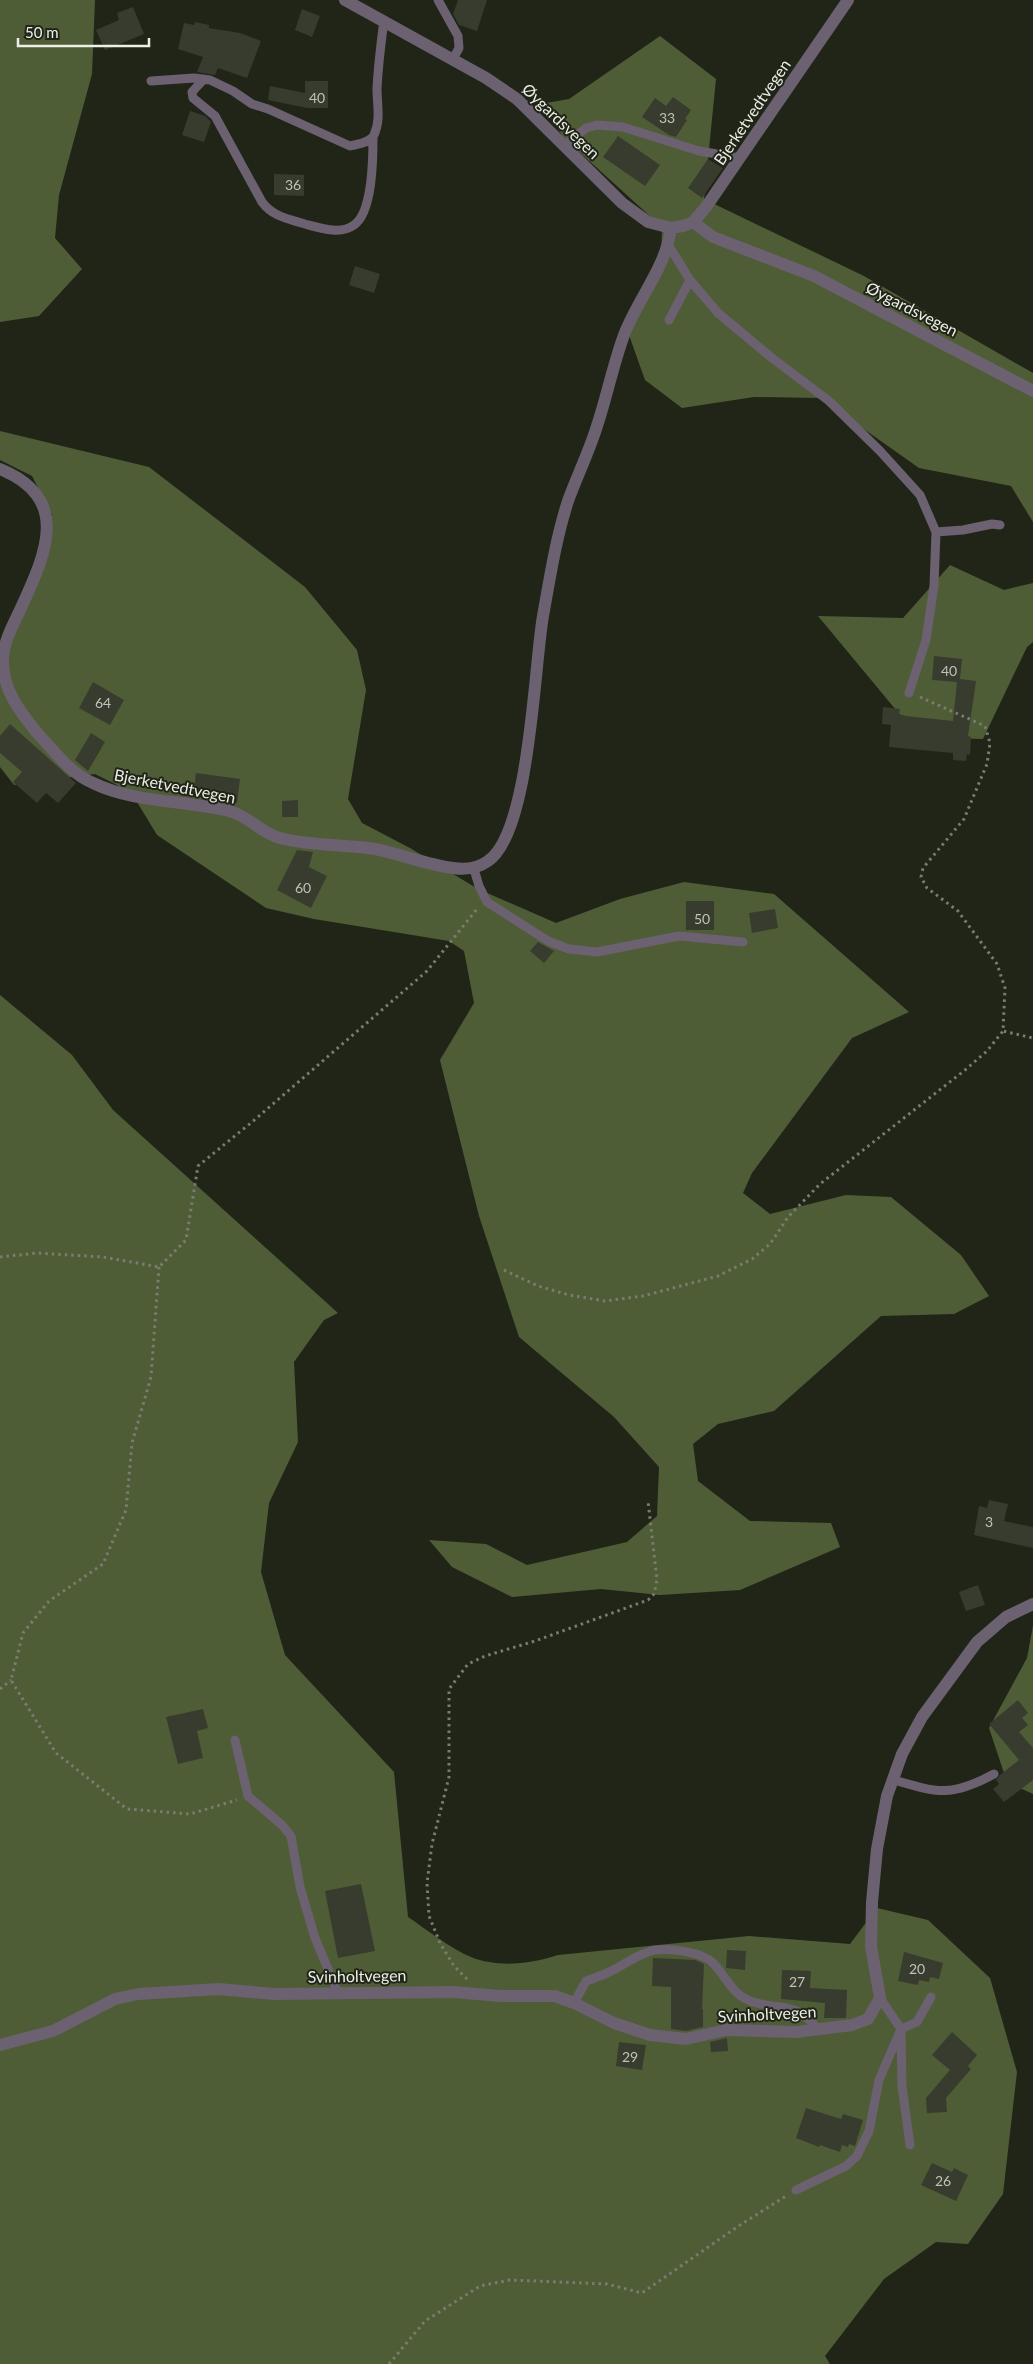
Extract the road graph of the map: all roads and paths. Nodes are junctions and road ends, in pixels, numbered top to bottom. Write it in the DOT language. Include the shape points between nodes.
graph roads {
  1 [pos="345,0"];
  2 [pos="438,0"];
  3 [pos="848,0"];
  4 [pos="384,20"];
  5 [pos="453,59"];
  6 [pos="204,79"];
  7 [pos="151,80"];
  8 [pos="373,136"];
  9 [pos="565,145"];
  10 [pos="740,158"];
  11 [pos="693,222"];
  12 [pos="670,228"];
  13 [pos="669,246"];
  14 [pos="690,280"];
  15 [pos="669,320"];
  16 [pos="1033,391"];
  17 [pos="0,469"];
  18 [pos="1000,525"];
  19 [pos="936,532"];
  20 [pos="909,693"];
  21 [pos="474,869"];
  22 [pos="486,899"];
  23 [pos="743,942"];
  24 [pos="1003,1031"];
  25 [pos="1033,1038"];
  26 [pos="0,1258"];
  27 [pos="160,1267"];
  28 [pos="504,1270"];
  29 [pos="648,1501"];
  30 [pos="1033,1604"];
  31 [pos="11,1680"];
  32 [pos="0,1689"];
  33 [pos="235,1740"];
  34 [pos="994,1774"];
  35 [pos="894,1780"];
  36 [pos="248,1796"];
  37 [pos="338,1993"];
  38 [pos="484,1995"];
  39 [pos="931,1997"];
  40 [pos="880,1998"];
  41 [pos="574,2003"];
  42 [pos="817,2028"];
  43 [pos="901,2029"];
  44 [pos="0,2045"];
  45 [pos="910,2145"];
  46 [pos="796,2190"];
  47 [pos="389,2364"];
  1 -- 4 [label="street, Øygardsvegen"];
  2 -- 5 [label="lane" via="458,36 459,48"];
  3 -- 10 [label="street, Bjerketvedtvegen"];
  4 -- 5 [label="street, Øygardsvegen"];
  4 -- 8 [label="lane" via="379,63 379,114"];
  5 -- 9 [label="street, Øygardsvegen" via="517,99"];
  6 -- 7 [label="lane"];
  6 -- 8 [label="lane" via="233,91 252,104 350,146"];
  6 -- 8 [label="lane" via="192,92 193,98 215,116 267,210 279,216 324,229 354,226 362,215 370,188 374,166"];
  9 -- 10 [label="lane" via="586,128 597,125 623,127 699,151"];
  9 -- 12 [label="street, Øygardsvegen" via="622,203 648,222"];
  10 -- 11 [label="street, Bjerketvedtvegen"];
  11 -- 12 [label="street"];
  11 -- 16 [label="street, Øygardsvegen" via="712,236 814,276"];
  12 -- 13 [label="street"];
  13 -- 14 [label="lane"];
  13 -- 21 [label="street" via="625,332 589,452 568,500 555,548 542,621 534,699 512,824 500,850"];
  14 -- 15 [label="lane"];
  14 -- 19 [label="lane" via="718,313 830,401 880,451 920,495"];
  17 -- 21 [label="street, Bjerketvedtvegen" via="18,476 36,493 48,514 39,566 7,638 3,657 6,683 14,705 76,775 114,792 230,811 249,818 279,838 375,850 452,868"];
  18 -- 19 [label="lane"];
  19 -- 20 [label="lane" via="934,586 926,640"];
  20 -- 24 [label="path" via="985,726 990,743 987,764 964,819 923,868 921,877 927,888 958,911 997,964 1005,988"];
  21 -- 22 [label="lane"];
  22 -- 23 [label="lane" via="548,941 569,949 597,952 679,936"];
  22 -- 27 [label="path" via="427,971 198,1166 186,1240"];
  24 -- 25 [label="path"];
  24 -- 28 [label="path" via="965,1070 820,1184 788,1217 770,1244 752,1259 718,1276 643,1296 605,1301 546,1288"];
  26 -- 27 [label="path" via="37,1253"];
  27 -- 31 [label="path" via="151,1377 132,1443 126,1510 103,1564 50,1601 23,1633"];
  29 -- 38 [label="path" via="657,1580 654,1594 648,1600 468,1664 449,1689 449,1776 432,1844 427,1883 429,1916 454,1966"];
  30 -- 35 [label="street" via="1006,1617 977,1642 922,1717 902,1754"];
  31 -- 32 [label="path"];
  31 -- 36 [label="path" via="56,1753 127,1809 190,1814"];
  33 -- 36 [label="lane"];
  34 -- 35 [label="lane" via="972,1787 955,1791 930,1791"];
  35 -- 40 [label="street" via="887,1796 877,1849 872,1902 870,1946"];
  36 -- 37 [label="lane" via="291,1836 300,1887 315,1938"];
  37 -- 38 [label="street, Svinholtvegen" via="453,1992"];
  37 -- 44 [label="street, Svinholtvegen" via="274,1994 218,1989 138,1994 116,1999 53,2031"];
  38 -- 41 [label="street, Svinholtvegen" via="554,1996"];
  39 -- 43 [label="lane" via="917,2022"];
  40 -- 42 [label="street, Svinholtvegen" via="868,2019 852,2025"];
  40 -- 43 [label="lane"];
  41 -- 42 [label="street, Svinholtvegen" via="641,2032 686,2040 726,2030 797,2032"];
  41 -- 42 [label="lane" via="586,1981 638,1957 655,1950 687,1952 702,1955 714,1963 732,1990 752,2002 795,2009 807,2016"];
  43 -- 45 [label="lane" via="902,2086"];
  43 -- 46 [label="lane" via="879,2080 869,2131 857,2156 846,2166"];
  46 -- 47 [label="path" via="642,2293 607,2284 510,2280 480,2286 425,2322"];
}
